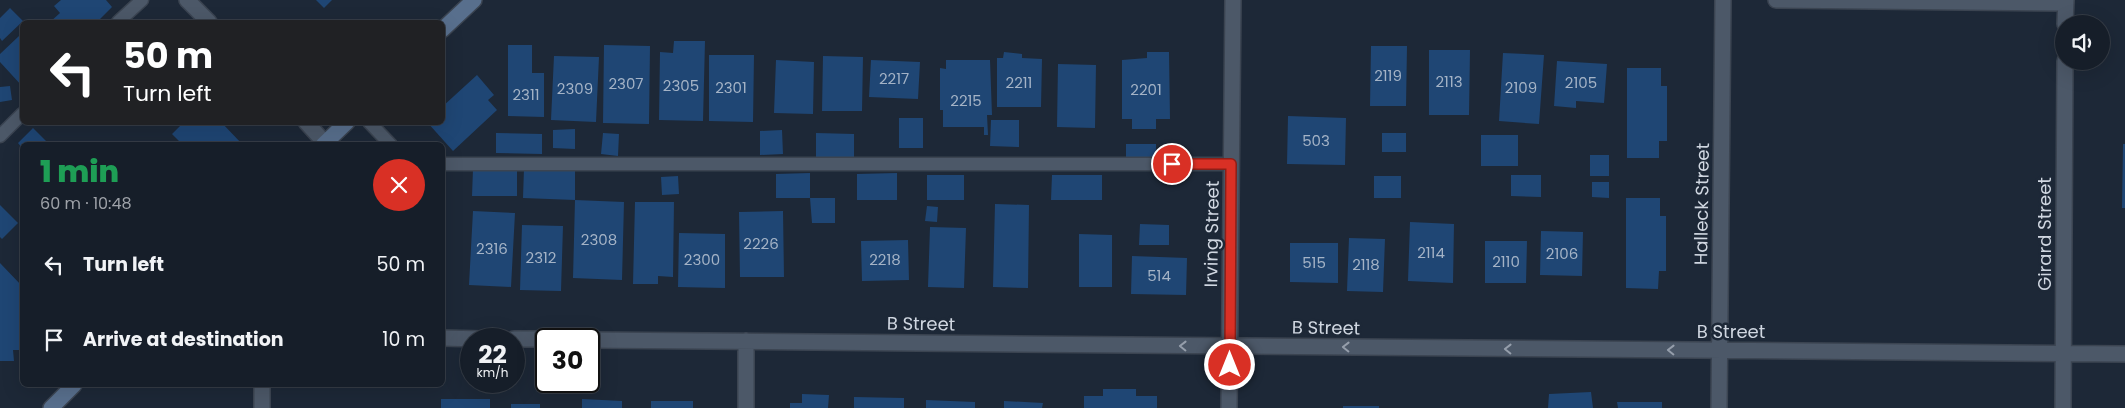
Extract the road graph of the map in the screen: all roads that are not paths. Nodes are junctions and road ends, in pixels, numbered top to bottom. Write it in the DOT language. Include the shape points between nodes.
graph roads {
  1 [pos="142,0"];
  2 [pos="187,0"];
  3 [pos="474,0"];
  4 [pos="1233,0"];
  5 [pos="1723,0"];
  6 [pos="1776,0"];
  7 [pos="1802,0"];
  8 [pos="1857,0"];
  9 [pos="2066,1"];
  10 [pos="2065,15"];
  11 [pos="120,20"];
  12 [pos="206,20"];
  13 [pos="445,27"];
  14 [pos="2065,70"];
  15 [pos="20,116"];
  16 [pos="308,125"];
  17 [pos="344,125"];
  18 [pos="372,125"];
  19 [pos="0,136"];
  20 [pos="322,142"];
  21 [pos="326,142"];
  22 [pos="388,142"];
  23 [pos="445,164"];
  24 [pos="1231,164"];
  25 [pos="445,338"];
  26 [pos="460,338"];
  27 [pos="600,340"];
  28 [pos="746,341"];
  29 [pos="1230,346"];
  30 [pos="1719,351"];
  31 [pos="2063,354"];
  32 [pos="2125,354"];
  33 [pos="72,387"];
  34 [pos="262,387"];
  35 [pos="51,408"];
  36 [pos="262,408"];
  37 [pos="746,408"];
  38 [pos="1229,408"];
  39 [pos="1719,408"];
  40 [pos="2062,408"];
  1 -- 11 [label="lane"];
  2 -- 12 [label="street"];
  3 -- 13 [label="street"];
  4 -- 24 [label="street, Irving Street"];
  5 -- 30 [label="street, Halleck Street"];
  6 -- 7 [label="street"];
  7 -- 8 [label="street"];
  8 -- 9 [label="street"];
  9 -- 10 [label="street"];
  14 -- 31 [label="street, Girard Street"];
  15 -- 19 [label="lane"];
  16 -- 20 [label="street"];
  17 -- 21 [label="street"];
  18 -- 22 [label="lane"];
  23 -- 24 [label="lane"];
  24 -- 29 [label="street, Irving Street"];
  25 -- 26 [label="street"];
  27 -- 28 [label="street, B Street"];
  29 -- 28 [label="street, B Street, one-way"];
  28 -- 37 [label="street"];
  30 -- 29 [label="street, B Street, one-way"];
  29 -- 38 [label="street, Irving Street"];
  30 -- 31 [label="street, B Street"];
  30 -- 39 [label="street, Halleck Street"];
  31 -- 32 [label="street, B Street"];
  31 -- 40 [label="street, Girard Street"];
  33 -- 35 [label="street"];
  34 -- 36 [label="street"];
}
